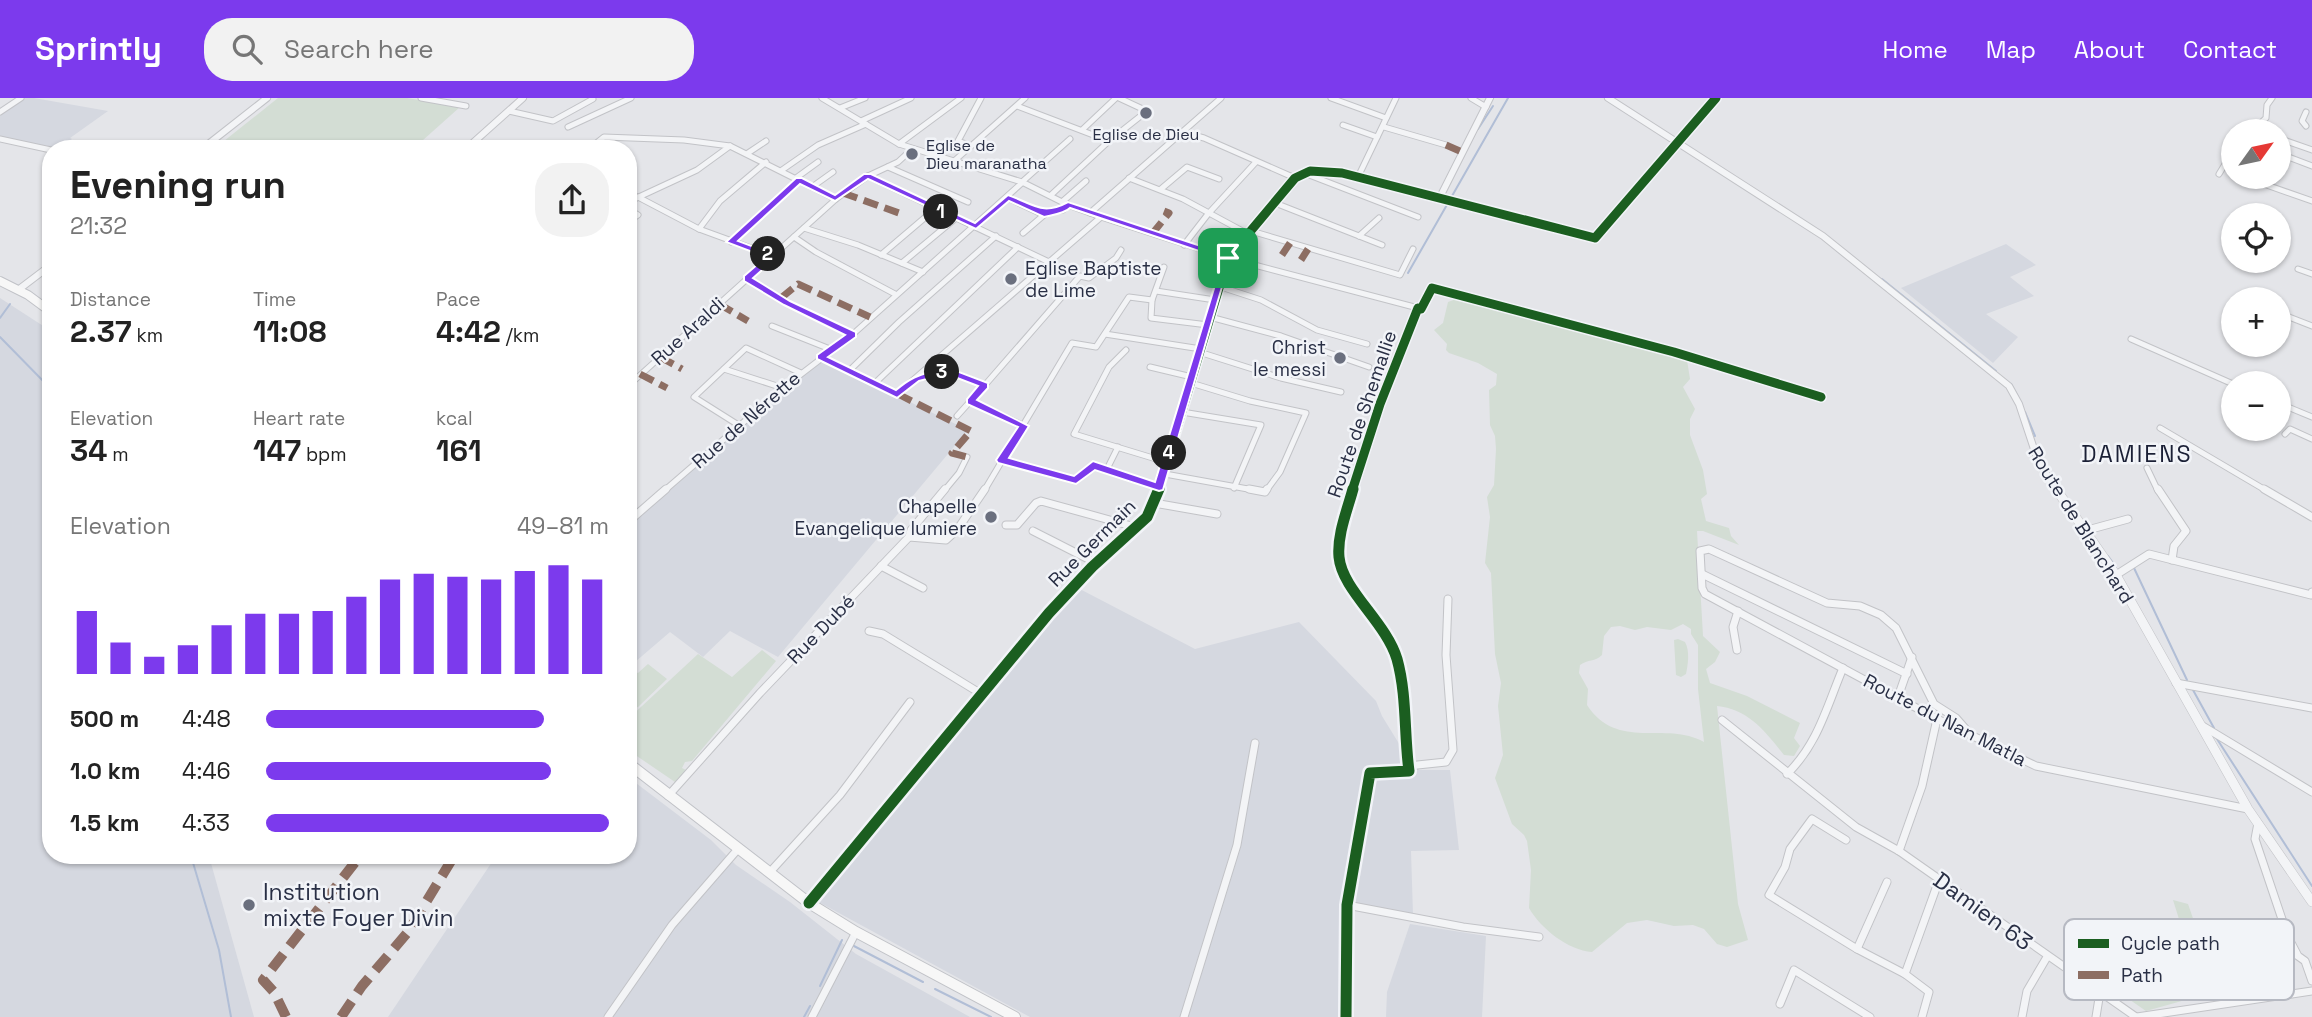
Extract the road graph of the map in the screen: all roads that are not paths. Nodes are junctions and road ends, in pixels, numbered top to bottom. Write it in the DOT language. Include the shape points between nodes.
graph roads {
  1 [pos="21,98"];
  2 [pos="267,98"];
  3 [pos="421,98"];
  4 [pos="523,98"];
  5 [pos="631,98"];
  6 [pos="822,98"];
  7 [pos="865,98"];
  8 [pos="911,98"];
  9 [pos="961,98"];
  10 [pos="981,98"];
  11 [pos="1025,98"];
  12 [pos="1118,98"];
  13 [pos="1221,98"];
  14 [pos="1331,98"];
  15 [pos="1396,98"];
  16 [pos="1471,98"];
  17 [pos="1490,98"];
  18 [pos="1608,98"];
  19 [pos="1716,98"];
  20 [pos="2272,98"];
  21 [pos="593,99"];
  22 [pos="467,106"];
  23 [pos="1017,106"];
  24 [pos="1486,107"];
  25 [pos="840,108"];
  26 [pos="509,111"];
  27 [pos="0,112"];
  28 [pos="2306,112"];
  29 [pos="1386,118"];
  30 [pos="2265,119"];
  31 [pos="864,123"];
  32 [pos="1343,125"];
  33 [pos="568,127"];
  34 [pos="1384,128"];
  35 [pos="2307,129"];
  36 [pos="1082,130"];
  37 [pos="1182,132"];
  38 [pos="1377,137"];
  39 [pos="1070,138"];
  40 [pos="0,139"];
  41 [pos="213,140"];
  42 [pos="476,140"];
  43 [pos="600,140"];
  44 [pos="766,141"];
  45 [pos="1109,141"];
  46 [pos="2291,143"];
  47 [pos="899,144"];
  48 [pos="1677,144"];
  49 [pos="1446,145"];
  50 [pos="730,146"];
  51 [pos="971,146"];
  52 [pos="42,148"];
  53 [pos="912,149"];
  54 [pos="2312,150"];
  55 [pos="748,153"];
  56 [pos="2291,158"];
  57 [pos="766,162"];
  58 [pos="818,162"];
  59 [pos="953,162"];
  60 [pos="1256,162"];
  61 [pos="2312,166"];
  62 [pos="888,167"];
  63 [pos="2221,169"];
  64 [pos="782,170"];
  65 [pos="833,172"];
  66 [pos="1304,173"];
  67 [pos="2218,174"];
  68 [pos="867,176"];
  69 [pos="1359,177"];
  70 [pos="1129,178"];
  71 [pos="1295,178"];
  72 [pos="797,179"];
  73 [pos="1219,179"];
  74 [pos="1086,181"];
  75 [pos="1022,182"];
  76 [pos="812,187"];
  77 [pos="1160,189"];
  78 [pos="2278,189"];
  79 [pos="1051,195"];
  80 [pos="638,197"];
  81 [pos="1008,198"];
  82 [pos="835,199"];
  83 [pos="1441,200"];
  84 [pos="2312,201"];
  85 [pos="968,202"];
  86 [pos="1065,203"];
  87 [pos="1275,203"];
  88 [pos="935,209"];
  89 [pos="1090,213"];
  90 [pos="1208,214"];
  91 [pos="1044,215"];
  92 [pos="1418,216"];
  93 [pos="1101,217"];
  94 [pos="956,218"];
  95 [pos="1379,218"];
  96 [pos="976,227"];
  97 [pos="699,229"];
  98 [pos="803,229"];
  99 [pos="1250,232"];
  100 [pos="1023,233"];
  101 [pos="996,236"];
  102 [pos="1359,236"];
  103 [pos="794,237"];
  104 [pos="731,242"];
  105 [pos="1184,245"];
  106 [pos="1382,245"];
  107 [pos="1018,247"];
  108 [pos="1413,249"];
  109 [pos="1121,250"];
  110 [pos="881,255"];
  111 [pos="773,256"];
  112 [pos="1228,258"];
  113 [pos="1049,262"];
  114 [pos="902,263"];
  115 [pos="1164,267"];
  116 [pos="2298,269"];
  117 [pos="42,272"];
  118 [pos="923,272"];
  119 [pos="2312,274"];
  120 [pos="747,278"];
  121 [pos="0,281"];
  122 [pos="1218,286"];
  123 [pos="19,290"];
  124 [pos="1156,291"];
  125 [pos="895,294"];
  126 [pos="1152,300"];
  127 [pos="1215,300"];
  128 [pos="42,306"];
  129 [pos="1419,308"];
  130 [pos="2291,318"];
  131 [pos="1209,321"];
  132 [pos="772,326"];
  133 [pos="2312,326"];
  134 [pos="1105,334"];
  135 [pos="852,335"];
  136 [pos="2131,339"];
  137 [pos="1367,344"];
  138 [pos="830,349"];
  139 [pos="1126,350"];
  140 [pos="1200,351"];
  141 [pos="821,357"];
  142 [pos="929,367"];
  143 [pos="1369,367"];
  144 [pos="1150,368"];
  145 [pos="724,369"];
  146 [pos="946,370"];
  147 [pos="849,371"];
  148 [pos="801,373"];
  149 [pos="637,378"];
  150 [pos="916,378"];
  151 [pos="2221,379"];
  152 [pos="1192,380"];
  153 [pos="876,383"];
  154 [pos="985,385"];
  155 [pos="783,388"];
  156 [pos="1341,392"];
  157 [pos="1821,397"];
  158 [pos="971,401"];
  159 [pos="2291,408"];
  160 [pos="1182,412"];
  161 [pos="957,416"];
  162 [pos="2312,417"];
  163 [pos="740,426"];
  164 [pos="1024,426"];
  165 [pos="2160,428"];
  166 [pos="2291,429"];
  167 [pos="2312,439"];
  168 [pos="1118,447"];
  169 [pos="967,457"];
  170 [pos="1002,460"];
  171 [pos="1166,462"];
  172 [pos="2147,468"];
  173 [pos="1107,469"];
  174 [pos="1165,474"];
  175 [pos="1159,487"];
  176 [pos="1234,488"];
  177 [pos="1154,503"];
  178 [pos="637,514"];
  179 [pos="1217,514"];
  180 [pos="2312,517"];
  181 [pos="2128,519"];
  182 [pos="1006,526"];
  183 [pos="1135,527"];
  184 [pos="1032,531"];
  185 [pos="2084,531"];
  186 [pos="909,537"];
  187 [pos="2172,560"];
  188 [pos="1096,563"];
  189 [pos="881,566"];
  190 [pos="1702,574"];
  191 [pos="2116,575"];
  192 [pos="923,588"];
  193 [pos="2312,592"];
  194 [pos="1448,599"];
  195 [pos="1738,611"];
  196 [pos="869,631"];
  197 [pos="1737,650"];
  198 [pos="1912,657"];
  199 [pos="1843,668"];
  200 [pos="1907,674"];
  201 [pos="2175,682"];
  202 [pos="983,695"];
  203 [pos="1898,697"];
  204 [pos="910,702"];
  205 [pos="2312,708"];
  206 [pos="1937,719"];
  207 [pos="1722,720"];
  208 [pos="2199,724"];
  209 [pos="1971,735"];
  210 [pos="1255,743"];
  211 [pos="1409,769"];
  212 [pos="637,770"];
  213 [pos="1787,774"];
  214 [pos="2312,792"];
  215 [pos="668,796"];
  216 [pos="2248,809"];
  217 [pos="2258,823"];
  218 [pos="1846,840"];
  219 [pos="738,849"];
  220 [pos="1899,851"];
  221 [pos="769,872"];
  222 [pos="1940,880"];
  223 [pos="1887,882"];
  224 [pos="2312,902"];
  225 [pos="809,903"];
  226 [pos="1348,905"];
  227 [pos="2282,919"];
  228 [pos="856,932"];
  229 [pos="1539,937"];
  230 [pos="2294,947"];
  231 [pos="1857,949"];
  232 [pos="2047,957"];
  233 [pos="2064,968"];
  234 [pos="1905,974"];
  235 [pos="2312,981"];
  236 [pos="2312,991"];
  237 [pos="2294,994"];
  238 [pos="2112,1000"];
  239 [pos="2251,1000"];
  240 [pos="1780,1004"];
  241 [pos="611,1014"];
  242 [pos="622,1017"];
  243 [pos="812,1017"];
  244 [pos="1015,1017"];
  245 [pos="1184,1017"];
  246 [pos="1346,1017"];
  247 [pos="1870,1017"];
  248 [pos="1922,1017"];
  249 [pos="2022,1017"];
  250 [pos="2137,1017"];
  1 -- 27 [label="street"];
  2 -- 41 [label="street"];
  3 -- 22 [label="street"];
  4 -- 26 [label="street"];
  5 -- 33 [label="street"];
  6 -- 25 [label="street"];
  7 -- 25 [label="street"];
  8 -- 31 [label="street"];
  9 -- 47 [label="street"];
  10 -- 51 [label="street" via="958,141"];
  11 -- 23 [label="street"];
  12 -- 36 [label="street"];
  12 -- 45 [label="street" via="1147,111"];
  13 -- 37 [label="street"];
  14 -- 29 [label="street"];
  15 -- 29 [label="street"];
  16 -- 24 [label="street"];
  17 -- 24 [label="street"];
  18 -- 48 [label="street, Route de Blanchard"];
  19 -- 48 [label="street"];
  20 -- 30 [label="street"];
  21 -- 26 [label="street" via="554,121"];
  23 -- 36 [label="street"];
  23 -- 51 [label="street"];
  24 -- 83 [label="street"];
  25 -- 31 [label="street"];
  26 -- 42 [label="street"];
  28 -- 35 [label="street" via="2302,121"];
  29 -- 34 [label="street"];
  31 -- 47 [label="street"];
  31 -- 64 [label="street" via="818,145"];
  32 -- 38 [label="street"];
  34 -- 38 [label="street"];
  34 -- 49 [label="street"];
  36 -- 45 [label="street"];
  37 -- 60 [label="street"];
  37 -- 70 [label="street"];
  38 -- 69 [label="street"];
  39 -- 75 [label="street, Rue de Nérette"];
  40 -- 52 [label="street"];
  43 -- 50 [label="street" via="684,140"];
  44 -- 55 [label="street"];
  45 -- 79 [label="street"];
  46 -- 54 [label="street"];
  47 -- 53 [label="street"];
  48 -- 83 [label="street" via="1595,238"];
  48 -- 185 [label="street, Route de Blanchard" via="1845,252 2009,386 2039,464"];
  50 -- 55 [label="street"];
  50 -- 80 [label="street" via="706,166"];
  51 -- 59 [label="street"];
  53 -- 59 [label="street"];
  53 -- 62 [label="street, Rue Araldi"];
  55 -- 57 [label="street"];
  56 -- 61 [label="street"];
  57 -- 64 [label="street"];
  57 -- 97 [label="street" via="725,196"];
  58 -- 72 [label="street"];
  59 -- 75 [label="street"];
  60 -- 71 [label="street"];
  60 -- 90 [label="street"];
  62 -- 68 [label="street, Rue Araldi"];
  62 -- 85 [label="street"];
  63 -- 67 [label="street"];
  64 -- 72 [label="street"];
  65 -- 76 [label="street"];
  66 -- 69 [label="street, Rue Germain" via="1325,171"];
  66 -- 71 [label="street, Rue Germain"];
  66 -- 92 [label="street"];
  68 -- 82 [label="street, Rue Araldi"];
  68 -- 88 [label="street"];
  69 -- 83 [label="street, Rue Germain"];
  70 -- 77 [label="street"];
  70 -- 89 [label="street"];
  71 -- 87 [label="street, Rue Germain"];
  72 -- 76 [label="street"];
  72 -- 104 [label="street"];
  73 -- 77 [label="street" via="1188,167"];
  74 -- 86 [label="street"];
  75 -- 79 [label="street"];
  75 -- 81 [label="street, Rue de Nérette"];
  76 -- 82 [label="street"];
  77 -- 90 [label="street"];
  78 -- 84 [label="street"];
  79 -- 86 [label="street"];
  80 -- 97 [label="street"];
  81 -- 91 [label="street"];
  81 -- 96 [label="street, Rue de Nérette"];
  82 -- 98 [label="street, Rue Araldi"];
  86 -- 89 [label="street"];
  86 -- 91 [label="street" via="1063,210"];
  87 -- 99 [label="street, Rue Germain"];
  87 -- 102 [label="street"];
  88 -- 94 [label="street"];
  88 -- 110 [label="street"];
  89 -- 93 [label="street"];
  90 -- 99 [label="street"];
  90 -- 105 [label="street"];
  91 -- 100 [label="street"];
  93 -- 105 [label="street"];
  93 -- 113 [label="street"];
  94 -- 96 [label="street"];
  94 -- 114 [label="street"];
  95 -- 102 [label="street"];
  96 -- 101 [label="street"];
  96 -- 118 [label="street, Rue de Nérette"];
  97 -- 104 [label="street"];
  98 -- 103 [label="street, Rue Araldi"];
  98 -- 110 [label="street"];
  99 -- 108 [label="street" via="1399,277"];
  99 -- 112 [label="street, Rue Germain"];
  101 -- 107 [label="street"];
  101 -- 147 [label="street"];
  102 -- 106 [label="street"];
  103 -- 111 [label="street, Rue Araldi"];
  103 -- 125 [label="street"];
  104 -- 111 [label="street"];
  105 -- 112 [label="street"];
  107 -- 113 [label="street"];
  107 -- 153 [label="street"];
  109 -- 154 [label="street" via="1089,278 1080,276"];
  110 -- 114 [label="street"];
  111 -- 120 [label="street, Rue Araldi"];
  112 -- 122 [label="street, Rue Germain"];
  112 -- 129 [label="street"];
  113 -- 142 [label="street"];
  114 -- 118 [label="street"];
  115 -- 124 [label="street"];
  116 -- 119 [label="street"];
  117 -- 123 [label="street"];
  118 -- 125 [label="street, Rue de Nérette"];
  120 -- 135 [label="street"];
  120 -- 149 [label="street, Rue Araldi"];
  121 -- 123 [label="main road"];
  122 -- 127 [label="street, Rue Germain"];
  122 -- 137 [label="street" via="1261,300 1317,330"];
  123 -- 128 [label="main road"];
  124 -- 126 [label="street"];
  124 -- 127 [label="street"];
  125 -- 135 [label="street, Rue de Nérette"];
  126 -- 131 [label="street" via="1151,318"];
  126 -- 134 [label="street" via="1129,297"];
  127 -- 131 [label="street, Rue Germain"];
  129 -- 157 [label="street" via="1432,288 1674,352"];
  129 -- 211 [label="street, Route de Shemallie" via="1359,463 1339,558 1345,577 1394,648"];
  130 -- 133 [label="street"];
  131 -- 140 [label="street, Rue Germain"];
  131 -- 143 [label="street" via="1281,336"];
  132 -- 138 [label="street"];
  134 -- 140 [label="street"];
  134 -- 164 [label="street" via="1096,348 1072,343"];
  135 -- 138 [label="street, Rue de Nérette"];
  136 -- 151 [label="street"];
  138 -- 141 [label="street, Rue de Nérette"];
  139 -- 168 [label="street" via="1109,367 1073,432"];
  140 -- 152 [label="street, Rue Germain"];
  140 -- 156 [label="street"];
  141 -- 147 [label="street"];
  141 -- 148 [label="street, Rue de Nérette"];
  142 -- 146 [label="street"];
  142 -- 150 [label="street"];
  144 -- 152 [label="street"];
  145 -- 148 [label="street" via="747,347"];
  145 -- 155 [label="street"];
  145 -- 163 [label="street" via="694,397"];
  146 -- 150 [label="street"];
  146 -- 154 [label="street"];
  147 -- 153 [label="street"];
  148 -- 155 [label="street, Rue de Nérette"];
  150 -- 153 [label="street" via="897,394"];
  152 -- 160 [label="street, Rue Germain"];
  152 -- 176 [label="street" via="1250,401 1306,413 1280,472 1265,492"];
  154 -- 158 [label="street"];
  155 -- 163 [label="street, Rue de Nérette"];
  158 -- 161 [label="street"];
  158 -- 164 [label="street"];
  159 -- 162 [label="street"];
  160 -- 171 [label="street, Rue Germain"];
  160 -- 176 [label="street" via="1261,425"];
  163 -- 178 [label="street, Rue de Nérette"];
  164 -- 170 [label="street"];
  165 -- 180 [label="street"];
  166 -- 167 [label="street"];
  168 -- 171 [label="street"];
  168 -- 173 [label="street"];
  169 -- 186 [label="street, Rue Dubé"];
  170 -- 173 [label="street" via="1076,480 1093,465"];
  170 -- 186 [label="street" via="946,540"];
  171 -- 174 [label="street, Rue Germain"];
  172 -- 187 [label="street" via="2186,531 2174,546"];
  173 -- 175 [label="street"];
  174 -- 175 [label="street, Rue Germain"];
  174 -- 176 [label="street"];
  175 -- 177 [label="street, Rue Germain"];
  177 -- 179 [label="street"];
  177 -- 183 [label="street, Rue Germain"];
  181 -- 185 [label="street"];
  182 -- 183 [label="street" via="1017,525 1041,501"];
  183 -- 188 [label="street, Rue Germain"];
  184 -- 188 [label="street"];
  185 -- 191 [label="street, Route de Blanchard"];
  186 -- 189 [label="street, Rue Dubé"];
  187 -- 191 [label="street" via="2147,554"];
  187 -- 193 [label="street"];
  188 -- 202 [label="street, Rue Germain"];
  189 -- 192 [label="street"];
  189 -- 215 [label="street, Rue Dubé"];
  190 -- 195 [label="street, Route du Nan Matla" via="1705,594"];
  190 -- 198 [label="street" via="1700,551 1709,549 1827,603 1870,610 1896,628"];
  190 -- 200 [label="street"];
  191 -- 201 [label="street, Route de Blanchard"];
  194 -- 211 [label="street" via="1446,655 1453,750 1446,762"];
  195 -- 197 [label="street" via="1733,627"];
  195 -- 199 [label="street, Route du Nan Matla"];
  196 -- 202 [label="street" via="883,634"];
  198 -- 200 [label="street"];
  198 -- 209 [label="street" via="1934,704"];
  199 -- 203 [label="street, Route du Nan Matla"];
  199 -- 213 [label="street" via="1816,739 1804,760"];
  200 -- 203 [label="street"];
  201 -- 205 [label="street"];
  201 -- 208 [label="street, Route de Blanchard"];
  202 -- 225 [label="street, Rue Germain"];
  203 -- 206 [label="street, Route du Nan Matla"];
  204 -- 221 [label="street" via="840,795"];
  206 -- 209 [label="street, Route du Nan Matla"];
  206 -- 220 [label="street" via="1922,786"];
  207 -- 213 [label="street, Damien 63"];
  208 -- 214 [label="street"];
  208 -- 216 [label="street, Route de Blanchard"];
  209 -- 216 [label="street, Route du Nan Matla" via="2036,766"];
  210 -- 245 [label="street" via="1237,845"];
  211 -- 226 [label="street" via="1370,774"];
  212 -- 215 [label="main road"];
  213 -- 220 [label="street, Damien 63" via="1865,834"];
  215 -- 219 [label="main road"];
  216 -- 217 [label="street, Route de Blanchard"];
  217 -- 224 [label="street, Route de Blanchard"];
  217 -- 227 [label="street" via="2255,839"];
  218 -- 231 [label="street" via="1811,820 1768,893"];
  219 -- 221 [label="main road"];
  219 -- 241 [label="street" via="672,925"];
  220 -- 222 [label="street, Damien 63"];
  221 -- 225 [label="main road"];
  222 -- 232 [label="street, Damien 63"];
  222 -- 234 [label="street"];
  223 -- 231 [label="street"];
  225 -- 228 [label="main road"];
  226 -- 229 [label="street"];
  226 -- 246 [label="street"];
  228 -- 243 [label="street"];
  228 -- 244 [label="main road"];
  230 -- 235 [label="street"];
  231 -- 234 [label="street"];
  232 -- 233 [label="street, Damien 63"];
  232 -- 249 [label="street" via="2027,991"];
  234 -- 248 [label="street" via="1929,992"];
  236 -- 237 [label="street, Damien 63"];
  238 -- 250 [label="street, Damien 63"];
  239 -- 250 [label="street, Damien 63"];
  240 -- 247 [label="street" via="1796,970"];
  241 -- 242 [label="street"];
}
